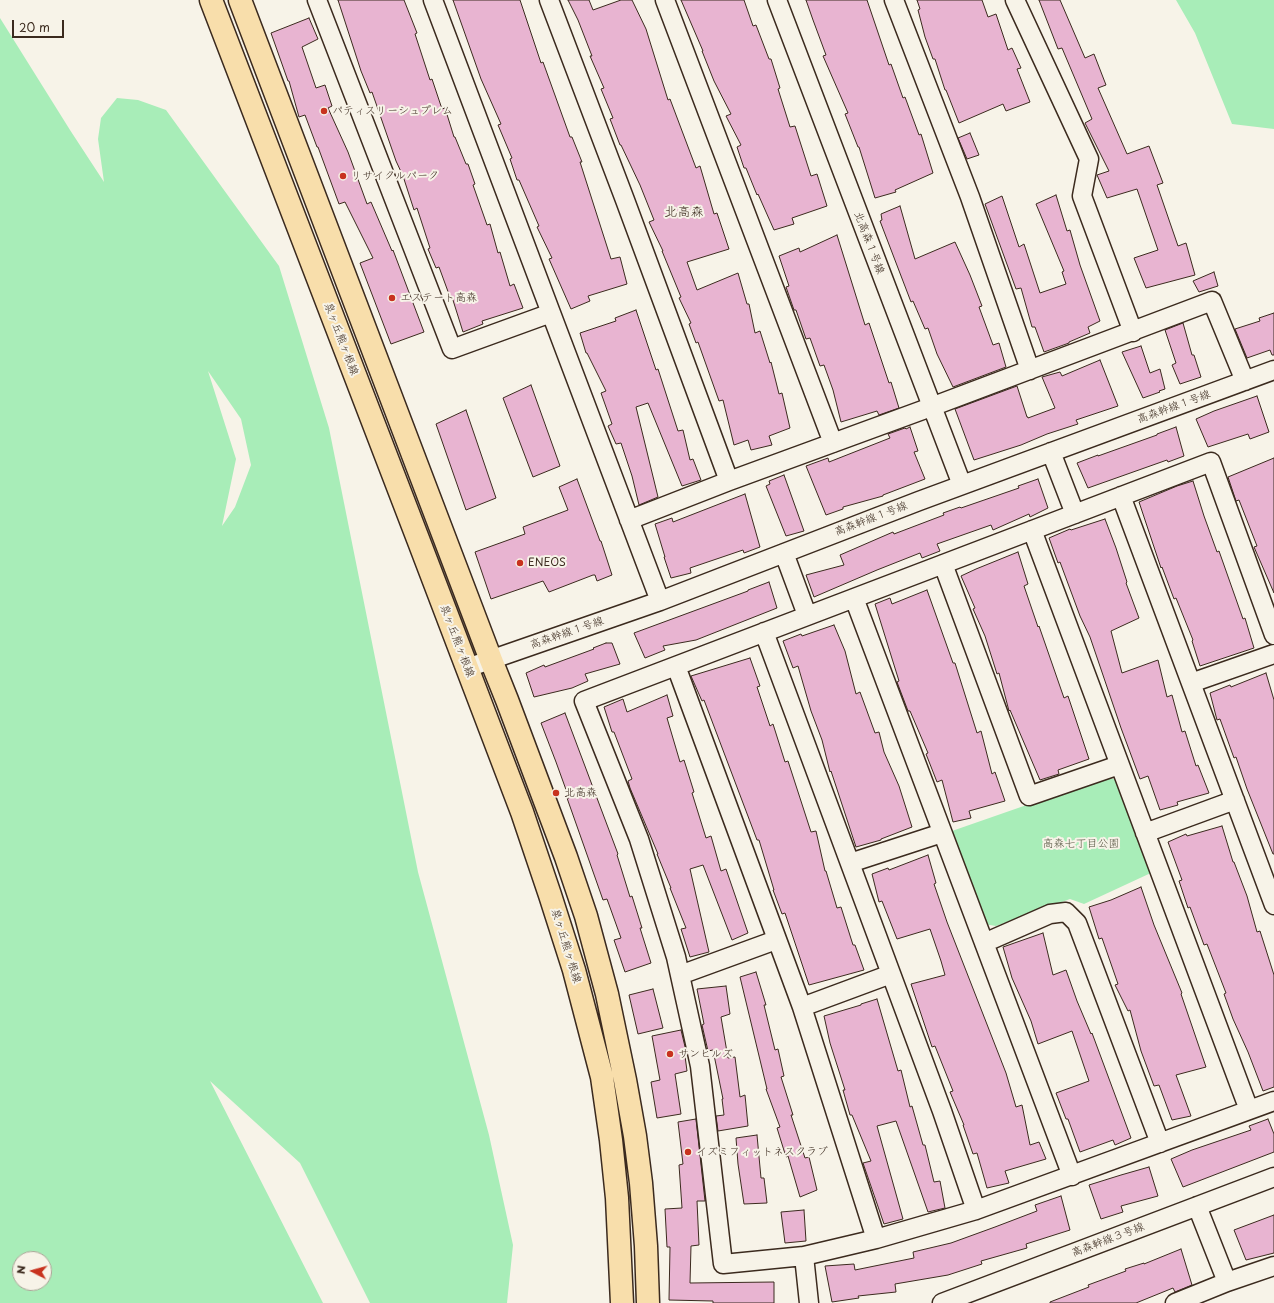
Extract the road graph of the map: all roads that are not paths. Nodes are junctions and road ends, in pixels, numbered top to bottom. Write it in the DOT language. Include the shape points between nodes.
graph roads {
  1 [pos="211,0"];
  2 [pos="240,0"];
  3 [pos="317,0"];
  4 [pos="433,0"];
  5 [pos="549,0"];
  6 [pos="665,0"];
  7 [pos="777,0"];
  8 [pos="894,0"];
  9 [pos="1015,0"];
  10 [pos="551,314"];
  11 [pos="1132,332"];
  12 [pos="1030,370"];
  13 [pos="1274,370"];
  14 [pos="1245,381"];
  15 [pos="932,407"];
  16 [pos="833,443"];
  17 [pos="1051,452"];
  18 [pos="729,481"];
  19 [pos="962,485"];
  20 [pos="1121,496"];
  21 [pos="1075,514"];
  22 [pos="629,520"];
  23 [pos="1032,530"];
  24 [pos="784,553"];
  25 [pos="943,564"];
  26 [pos="854,598"];
  27 [pos="660,601"];
  28 [pos="807,615"];
  29 [pos="764,632"];
  30 [pos="1274,635"];
  31 [pos="1274,654"];
  32 [pos="490,660"];
  33 [pos="676,666"];
  34 [pos="467,668"];
  35 [pos="1191,683"];
  36 [pos="1119,765"];
  37 [pos="1235,800"];
  38 [pos="942,833"];
  39 [pos="1145,833"];
  40 [pos="850,863"];
  41 [pos="1269,877"];
  42 [pos="1274,905"];
  43 [pos="776,940"];
  44 [pos="984,943"];
  45 [pos="891,974"];
  46 [pos="680,975"];
  47 [pos="802,1007"];
  48 [pos="1274,1101"];
  49 [pos="1248,1110"];
  50 [pos="1160,1143"];
  51 [pos="1072,1176"];
  52 [pos="1274,1177"];
  53 [pos="1197,1206"];
  54 [pos="976,1210"];
  55 [pos="876,1239"];
  56 [pos="804,1256"];
  57 [pos="1274,1266"];
  58 [pos="1227,1282"];
  59 [pos="622,1303"];
  60 [pos="648,1303"];
  61 [pos="809,1303"];
  62 [pos="946,1303"];
  63 [pos="1177,1303"];
  1 -- 34 [label="main road, 泉ヶ丘熊ヶ根線"];
  2 -- 32 [label="main road"];
  3 -- 10 [label="street" via="452,349"];
  4 -- 10 [label="street"];
  5 -- 18 [label="street"];
  6 -- 16 [label="street"];
  7 -- 15 [label="street, 北高森１号線"];
  8 -- 12 [label="street" via="970,197"];
  9 -- 11 [label="street" via="1089,159 1082,196"];
  10 -- 22 [label="street"];
  11 -- 12 [label="street"];
  11 -- 14 [label="street" via="1212,301"];
  12 -- 15 [label="street"];
  13 -- 14 [label="street, 高森幹線１号線"];
  14 -- 17 [label="street, 高森幹線１号線"];
  15 -- 16 [label="street"];
  15 -- 19 [label="street, 北高森１号線"];
  16 -- 18 [label="street"];
  17 -- 19 [label="street, 高森幹線１号線"];
  17 -- 21 [label="street"];
  18 -- 22 [label="street"];
  19 -- 24 [label="street, 高森幹線１号線"];
  20 -- 21 [label="street"];
  20 -- 30 [label="street" via="1211,462"];
  20 -- 35 [label="street"];
  21 -- 23 [label="street"];
  22 -- 27 [label="street"];
  23 -- 25 [label="street"];
  23 -- 36 [label="street"];
  24 -- 27 [label="street, 高森幹線１号線"];
  24 -- 28 [label="street"];
  25 -- 26 [label="street"];
  25 -- 36 [label="street" via="1029,796"];
  26 -- 28 [label="street"];
  26 -- 38 [label="street"];
  27 -- 32 [label="street, 高森幹線１号線"];
  28 -- 29 [label="street"];
  29 -- 33 [label="street"];
  29 -- 40 [label="street"];
  31 -- 35 [label="street"];
  32 -- 34 [label="street, 高森幹線１号線"];
  32 -- 60 [label="main road" via="566,857 586,916 607,994 625,1080 641,1183"];
  33 -- 43 [label="street"];
  33 -- 46 [label="street" via="584,701 639,839"];
  34 -- 59 [label="main road, 泉ヶ丘熊ヶ根線" via="550,895 574,970 597,1056 603,1084 616,1191"];
  35 -- 37 [label="street"];
  36 -- 39 [label="street"];
  37 -- 39 [label="street"];
  37 -- 41 [label="street"];
  38 -- 40 [label="street"];
  38 -- 44 [label="street"];
  39 -- 49 [label="street"];
  40 -- 45 [label="street"];
  41 -- 42 [label="street"];
  43 -- 46 [label="street"];
  43 -- 47 [label="street"];
  44 -- 50 [label="street" via="1050,914 1066,912 1077,923"];
  44 -- 51 [label="street"];
  45 -- 47 [label="street"];
  45 -- 54 [label="street"];
  46 -- 56 [label="street" via="700,1066 723,1264"];
  47 -- 55 [label="street"];
  48 -- 49 [label="street"];
  49 -- 50 [label="street"];
  50 -- 51 [label="street"];
  51 -- 54 [label="street"];
  52 -- 53 [label="street, 高森幹線３号線"];
  53 -- 58 [label="street"];
  53 -- 62 [label="street, 高森幹線３号線"];
  54 -- 55 [label="street"];
  55 -- 56 [label="street"];
  56 -- 61 [label="street"];
  57 -- 58 [label="street"];
  58 -- 63 [label="street"];
}
